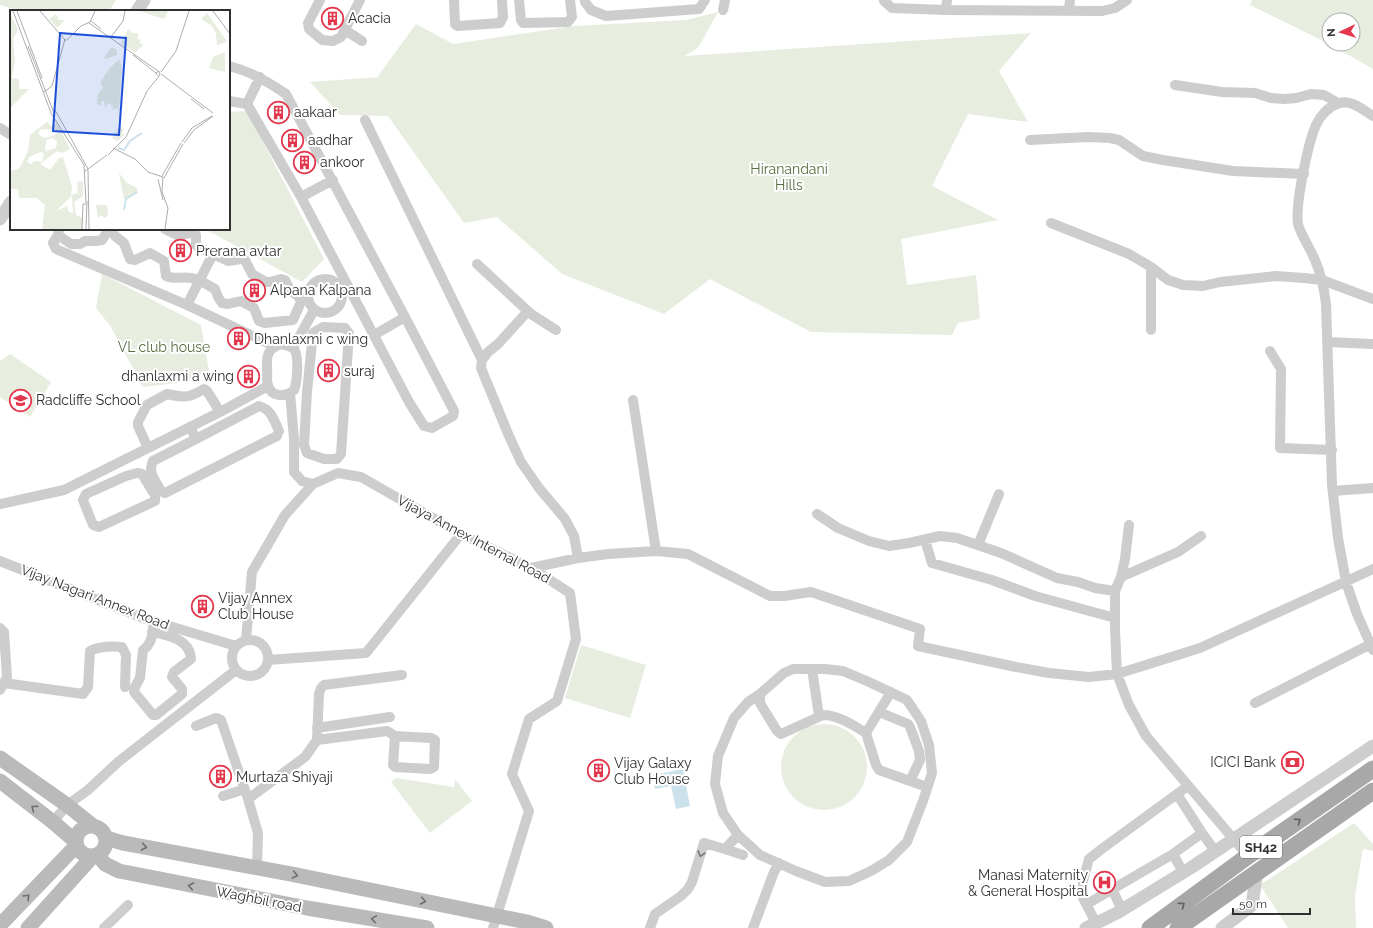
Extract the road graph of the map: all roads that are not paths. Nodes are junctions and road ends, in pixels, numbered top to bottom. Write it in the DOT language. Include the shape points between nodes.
graph roads {
  1 [pos="144,0"];
  2 [pos="320,0"];
  3 [pos="360,0"];
  4 [pos="454,0"];
  5 [pos="502,0"];
  6 [pos="519,0"];
  7 [pos="570,0"];
  8 [pos="584,0"];
  9 [pos="705,0"];
  10 [pos="884,0"];
  11 [pos="1127,0"];
  12 [pos="934,5"];
  13 [pos="947,5"];
  14 [pos="1054,5"];
  15 [pos="1070,5"];
  16 [pos="1109,5"];
  17 [pos="138,10"];
  18 [pos="344,30"];
  19 [pos="362,41"];
  20 [pos="230,66"];
  21 [pos="260,77"];
  22 [pos="1175,85"];
  23 [pos="230,100"];
  24 [pos="1338,103"];
  25 [pos="247,104"];
  26 [pos="1373,116"];
  27 [pos="364,120"];
  28 [pos="0,128"];
  29 [pos="10,134"];
  30 [pos="1030,140"];
  31 [pos="1304,174"];
  32 [pos="333,180"];
  33 [pos="301,197"];
  34 [pos="10,203"];
  35 [pos="1,216"];
  36 [pos="1051,223"];
  37 [pos="108,230"];
  38 [pos="112,230"];
  39 [pos="167,230"];
  40 [pos="59,232"];
  41 [pos="214,254"];
  42 [pos="477,264"];
  43 [pos="1152,267"];
  44 [pos="199,280"];
  45 [pos="1322,280"];
  46 [pos="345,288"];
  47 [pos="1373,299"];
  48 [pos="187,305"];
  49 [pos="314,310"];
  50 [pos="528,311"];
  51 [pos="405,317"];
  52 [pos="556,330"];
  53 [pos="1151,330"];
  54 [pos="374,335"];
  55 [pos="1328,342"];
  56 [pos="1373,344"];
  57 [pos="274,346"];
  58 [pos="293,348"];
  59 [pos="1270,351"];
  60 [pos="482,360"];
  61 [pos="268,386"];
  62 [pos="292,392"];
  63 [pos="307,392"];
  64 [pos="633,400"];
  65 [pos="220,412"];
  66 [pos="190,427"];
  67 [pos="196,439"];
  68 [pos="148,448"];
  69 [pos="1332,450"];
  70 [pos="120,462"];
  71 [pos="126,476"];
  72 [pos="313,484"];
  73 [pos="1373,488"];
  74 [pos="1333,491"];
  75 [pos="999,494"];
  76 [pos="0,504"];
  77 [pos="817,514"];
  78 [pos="1129,525"];
  79 [pos="461,534"];
  80 [pos="1201,536"];
  81 [pos="924,540"];
  82 [pos="978,545"];
  83 [pos="656,551"];
  84 [pos="578,558"];
  85 [pos="0,561"];
  86 [pos="531,568"];
  87 [pos="1373,568"];
  88 [pos="1121,577"];
  89 [pos="1346,582"];
  90 [pos="1116,592"];
  91 [pos="1115,618"];
  92 [pos="154,622"];
  93 [pos="0,628"];
  94 [pos="152,632"];
  95 [pos="246,640"];
  96 [pos="236,646"];
  97 [pos="1372,646"];
  98 [pos="268,660"];
  99 [pos="812,669"];
  100 [pos="236,670"];
  101 [pos="1117,674"];
  102 [pos="402,675"];
  103 [pos="2,687"];
  104 [pos="125,687"];
  105 [pos="891,692"];
  106 [pos="760,694"];
  107 [pos="1255,703"];
  108 [pos="879,712"];
  109 [pos="818,716"];
  110 [pos="390,717"];
  111 [pos="196,726"];
  112 [pos="317,728"];
  113 [pos="866,733"];
  114 [pos="395,736"];
  115 [pos="317,740"];
  116 [pos="1373,746"];
  117 [pos="0,758"];
  118 [pos="230,766"];
  119 [pos="1373,769"];
  120 [pos="0,781"];
  121 [pos="910,781"];
  122 [pos="1188,786"];
  123 [pos="927,787"];
  124 [pos="239,791"];
  125 [pos="1373,791"];
  126 [pos="1176,794"];
  127 [pos="223,796"];
  128 [pos="249,803"];
  129 [pos="68,805"];
  130 [pos="53,822"];
  131 [pos="92,825"];
  132 [pos="1202,833"];
  133 [pos="738,835"];
  134 [pos="106,838"];
  135 [pos="1233,839"];
  136 [pos="76,844"];
  137 [pos="726,849"];
  138 [pos="1215,851"];
  139 [pos="1172,854"];
  140 [pos="743,855"];
  141 [pos="95,856"];
  142 [pos="1248,856"];
  143 [pos="780,863"];
  144 [pos="257,869"];
  145 [pos="1183,872"];
  146 [pos="1257,872"];
  147 [pos="1112,890"];
  148 [pos="1087,904"];
  149 [pos="128,905"];
  150 [pos="1122,910"];
  151 [pos="495,922"];
  152 [pos="0,925"];
  153 [pos="33,926"];
  154 [pos="1091,926"];
  155 [pos="104,928"];
  156 [pos="427,928"];
  157 [pos="546,928"];
  158 [pos="650,928"];
  159 [pos="753,928"];
  160 [pos="1150,928"];
  161 [pos="1178,928"];
  162 [pos="1222,928"];
  1 -- 17 [label="street"];
  2 -- 18 [label="street" via="308,23 309,29 322,40 333,41 341,37"];
  3 -- 18 [label="street"];
  4 -- 5 [label="street" via="455,24 458,26 500,23 503,17"];
  6 -- 7 [label="street" via="520,20 523,23 568,22 572,17"];
  8 -- 9 [label="street" via="591,10 606,16 699,9"];
  10 -- 12 [label="street" via="892,8"];
  11 -- 16 [label="street" via="1115,8"];
  12 -- 13 [label="street"];
  13 -- 14 [label="street"];
  14 -- 15 [label="street"];
  15 -- 16 [label="street" via="1102,11"];
  18 -- 19 [label="street"];
  20 -- 21 [label="street"];
  21 -- 25 [label="street"];
  21 -- 32 [label="street" via="286,94"];
  22 -- 24 [label="street" via="1222,92 1255,93 1284,99 1311,94 1324,95"];
  23 -- 25 [label="street"];
  24 -- 26 [label="street" via="1352,103"];
  24 -- 31 [label="street" via="1326,110 1316,125"];
  25 -- 33 [label="street"];
  27 -- 60 [label="street"];
  28 -- 29 [label="street"];
  30 -- 31 [label="street" via="1110,138 1119,140 1143,156 1162,160 1233,171"];
  31 -- 45 [label="street" via="1298,224"];
  32 -- 33 [label="street"];
  32 -- 51 [label="street"];
  33 -- 46 [label="street"];
  34 -- 35 [label="street"];
  36 -- 43 [label="street" via="1129,254"];
  37 -- 40 [label="street" via="102,240 85,241 80,244 71,244"];
  38 -- 44 [label="street" via="115,236 124,243 130,259 135,260 150,253 164,261 166,276"];
  39 -- 41 [label="street" via="179,236 193,232 196,235 196,245"];
  40 -- 48 [label="street" via="54,243 56,249"];
  41 -- 44 [label="street"];
  41 -- 44 [label="street" via="228,261 245,260 252,274 266,282 285,280 301,302 293,320 265,323 259,321 254,308 241,301 222,303 215,289"];
  42 -- 50 [label="street"];
  43 -- 45 [label="street" via="1168,280 1192,287 1276,276"];
  43 -- 53 [label="street"];
  44 -- 48 [label="street"];
  45 -- 47 [label="street"];
  45 -- 55 [label="street"];
  46 -- 49 [label="street" via="336,311 321,314"];
  46 -- 49 [label="street" via="330,280 322,279 315,282 308,296 309,304"];
  46 -- 54 [label="street"];
  48 -- 57 [label="street"];
  49 -- 58 [label="street"];
  50 -- 52 [label="street"];
  50 -- 60 [label="street"];
  51 -- 54 [label="street"];
  51 -- 54 [label="street" via="454,411 452,416 432,428 424,426 409,402"];
  55 -- 56 [label="street"];
  55 -- 69 [label="street"];
  57 -- 58 [label="street" via="281,344"];
  57 -- 61 [label="street" via="267,358"];
  58 -- 62 [label="street" via="296,354 297,382"];
  59 -- 69 [label="street" via="1281,369 1280,448"];
  60 -- 84 [label="street" via="481,368 518,455 538,488 565,519 574,536"];
  61 -- 62 [label="street" via="277,395 284,396"];
  61 -- 65 [label="street"];
  62 -- 63 [label="street"];
  62 -- 72 [label="street" via="294,472 302,481"];
  63 -- 63 [label="street" via="305,449 307,453 324,459 337,458 341,454 349,333 344,328 322,327 313,333"];
  64 -- 83 [label="street"];
  65 -- 66 [label="street"];
  65 -- 68 [label="street" via="208,391 204,389 191,397 167,394 147,405 138,422"];
  66 -- 67 [label="street"];
  66 -- 68 [label="street"];
  67 -- 67 [label="street" via="154,461 150,470 161,491 165,493 277,436 279,431 269,411 259,406"];
  68 -- 70 [label="street"];
  69 -- 74 [label="street"];
  70 -- 71 [label="street"];
  70 -- 76 [label="street" via="64,490"];
  71 -- 71 [label="street" via="86,494 83,500 93,525 99,527 155,501 155,495 142,474"];
  72 -- 79 [label="street, Vijaya Annex Internal Road" via="338,473 361,477"];
  72 -- 95 [label="street, Vijaya Annex Internal Road" via="285,515 252,572"];
  73 -- 74 [label="street"];
  74 -- 89 [label="street"];
  75 -- 82 [label="street"];
  77 -- 81 [label="street" via="838,528 889,546"];
  78 -- 88 [label="street"];
  79 -- 86 [label="street, Vijaya Annex Internal Road"];
  79 -- 98 [label="street" via="366,653"];
  80 -- 88 [label="street" via="1178,552"];
  81 -- 82 [label="street" via="940,536"];
  81 -- 91 [label="street" via="932,563"];
  82 -- 90 [label="street" via="1057,578"];
  83 -- 84 [label="street"];
  83 -- 101 [label="street" via="688,554 770,596 811,592 920,629 918,646 1049,673 1088,677"];
  84 -- 86 [label="street"];
  85 -- 92 [label="street, Vijay Nagari Annex Road"];
  86 -- 151 [label="street, Vijaya Annex Internal Road" via="570,593 576,639 557,701 529,719 512,774 529,811"];
  87 -- 89 [label="street"];
  88 -- 90 [label="street"];
  89 -- 97 [label="street"];
  89 -- 101 [label="street" via="1200,648"];
  90 -- 91 [label="street"];
  91 -- 101 [label="street"];
  92 -- 94 [label="street"];
  92 -- 96 [label="street, Vijay Nagari Annex Road"];
  93 -- 103 [label="street" via="4,632 7,678"];
  94 -- 94 [label="street" via="152,639 142,650 140,678 134,692 153,715 156,715 182,694 182,689 172,677 174,672 191,659 182,641"];
  95 -- 96 [label="street"];
  95 -- 98 [label="street" via="258,642 266,649"];
  96 -- 100 [label="street" via="232,656"];
  97 -- 107 [label="street"];
  98 -- 100 [label="street" via="263,671 254,676 243,675"];
  99 -- 105 [label="street" via="843,671"];
  99 -- 106 [label="street" via="784,672"];
  99 -- 109 [label="street"];
  100 -- 129 [label="street" via="118,762"];
  101 -- 122 [label="street" via="1129,705 1146,736"];
  102 -- 112 [label="street" via="324,685 319,694"];
  103 -- 104 [label="street" via="83,694 88,687 90,651 96,647 113,646 122,647 126,655"];
  105 -- 108 [label="street"];
  105 -- 123 [label="street" via="907,700 921,721 929,745 932,773"];
  106 -- 109 [label="street" via="760,703 781,734"];
  106 -- 133 [label="street" via="748,702 734,718 718,756 715,784 723,813"];
  108 -- 113 [label="street"];
  108 -- 121 [label="street" via="910,727 920,760"];
  109 -- 113 [label="street" via="827,715 848,722"];
  110 -- 112 [label="street"];
  111 -- 128 [label="street" via="216,718 221,720"];
  112 -- 115 [label="street"];
  113 -- 121 [label="street" via="880,770"];
  114 -- 114 [label="street" via="435,740 434,767 430,770 395,767"];
  114 -- 115 [label="street" via="387,731"];
  115 -- 128 [label="street" via="306,757"];
  116 -- 135 [label="street"];
  117 -- 129 [label="main road"];
  118 -- 124 [label="street"];
  142 -- 119 [label="main road, SH42, one-way"];
  130 -- 120 [label="main road, one-way"];
  121 -- 123 [label="street"];
  122 -- 126 [label="street"];
  122 -- 135 [label="street"];
  123 -- 143 [label="street" via="907,842 889,860 871,871 849,881 825,882"];
  124 -- 127 [label="street"];
  124 -- 128 [label="street" via="243,800"];
  125 -- 146 [label="main road, SH42"];
  126 -- 132 [label="street"];
  126 -- 148 [label="street" via="1089,859 1083,881"];
  128 -- 144 [label="street" via="258,833"];
  129 -- 130 [label="street"];
  129 -- 131 [label="main road"];
  130 -- 136 [label="main road"];
  131 -- 134 [label="main road" via="102,829"];
  131 -- 136 [label="main road" via="79,831"];
  132 -- 138 [label="street"];
  132 -- 139 [label="street"];
  133 -- 137 [label="street"];
  133 -- 143 [label="street" via="760,855"];
  134 -- 141 [label="main road" via="105,848"];
  134 -- 144 [label="main road, Waghbil road, one-way"];
  135 -- 138 [label="street"];
  135 -- 142 [label="street"];
  136 -- 141 [label="main road" via="83,854"];
  152 -- 136 [label="main road, one-way"];
  137 -- 140 [label="street"];
  137 -- 158 [label="street, one-way" via="704,843 692,882 682,896 656,914"];
  138 -- 145 [label="street"];
  139 -- 145 [label="street"];
  139 -- 147 [label="street"];
  141 -- 153 [label="main road"];
  156 -- 141 [label="main road, Waghbil road, one-way" via="307,908 119,871"];
  160 -- 142 [label="main road, SH42, one-way"];
  143 -- 159 [label="street" via="774,872"];
  144 -- 151 [label="main road, Waghbil road, one-way" via="291,874"];
  145 -- 150 [label="street"];
  146 -- 161 [label="main road, SH42"];
  146 -- 162 [label="street" via="1252,905"];
  147 -- 148 [label="street"];
  147 -- 150 [label="street"];
  148 -- 154 [label="street"];
  149 -- 155 [label="street"];
  150 -- 154 [label="street"];
  151 -- 157 [label="main road, Waghbil road" via="527,922"];
}
